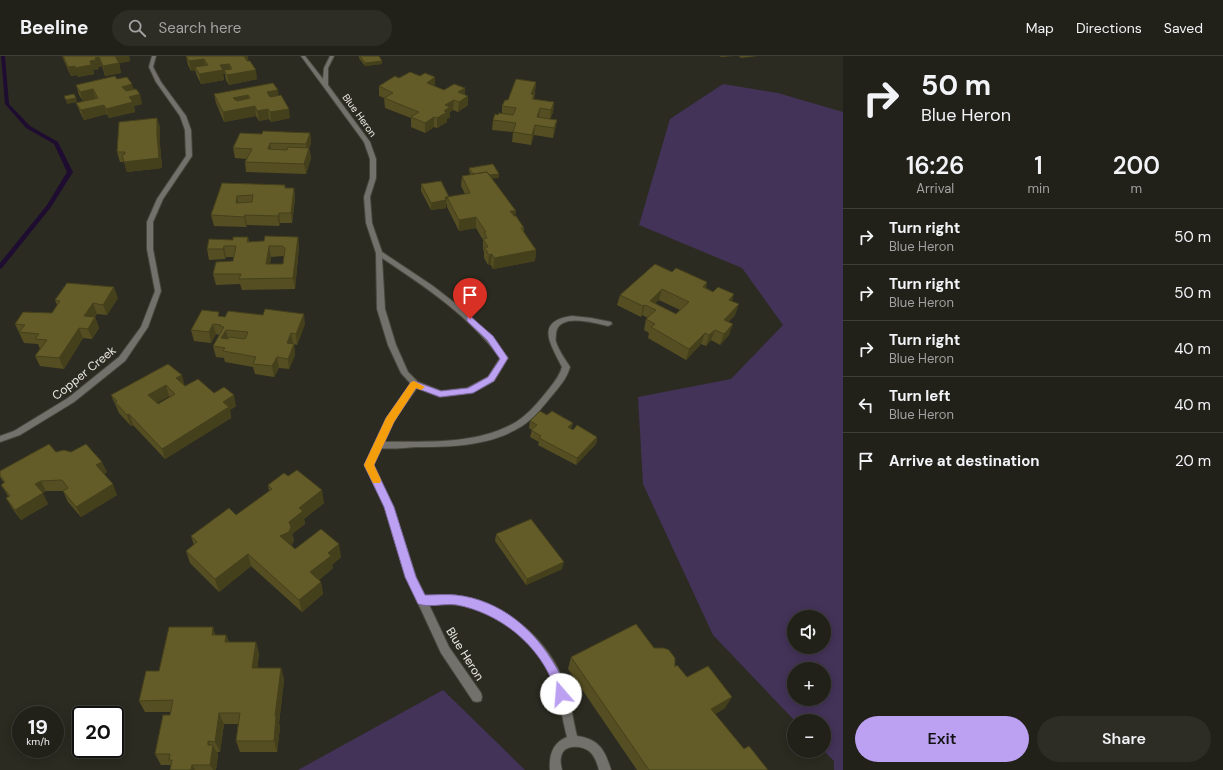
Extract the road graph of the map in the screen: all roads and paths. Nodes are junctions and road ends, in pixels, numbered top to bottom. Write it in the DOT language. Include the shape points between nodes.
graph roads {
  1 [pos="154,56"];
  2 [pos="303,56"];
  3 [pos="332,56"];
  4 [pos="326,84"];
  5 [pos="379,253"];
  6 [pos="608,324"];
  7 [pos="414,384"];
  8 [pos="0,439"];
  9 [pos="378,445"];
  10 [pos="422,600"];
  11 [pos="477,697"];
  12 [pos="572,740"];
  13 [pos="556,770"];
  14 [pos="606,770"];
  1 -- 8 [label="street, Copper Creek" via="151,66 183,116 188,130 189,156 160,198 150,222 150,249 158,291 144,327 122,359 71,400 18,433"];
  2 -- 4 [label="street, Blue Heron"];
  3 -- 4 [label="street" via="326,68"];
  4 -- 5 [label="street, Blue Heron" via="367,142 373,159 373,178 368,197 370,223"];
  5 -- 7 [label="street, Blue Heron" via="381,308 392,345 405,374"];
  5 -- 7 [label="street" via="449,300 490,338 504,358 491,379 469,391 440,394"];
  6 -- 9 [label="street" via="580,317 569,317 558,322 552,340 566,367 564,375 529,415 505,432 471,440"];
  7 -- 9 [label="street, Blue Heron" via="390,420"];
  9 -- 10 [label="street, Blue Heron" via="369,465 389,507 411,577"];
  10 -- 11 [label="street, Blue Heron" via="445,650"];
  10 -- 12 [label="street" via="456,600 486,608 516,625 542,654 557,679"];
  12 -- 13 [label="street" via="559,748 555,756"];
  12 -- 14 [label="street" via="580,740 595,747 601,754"];
}
